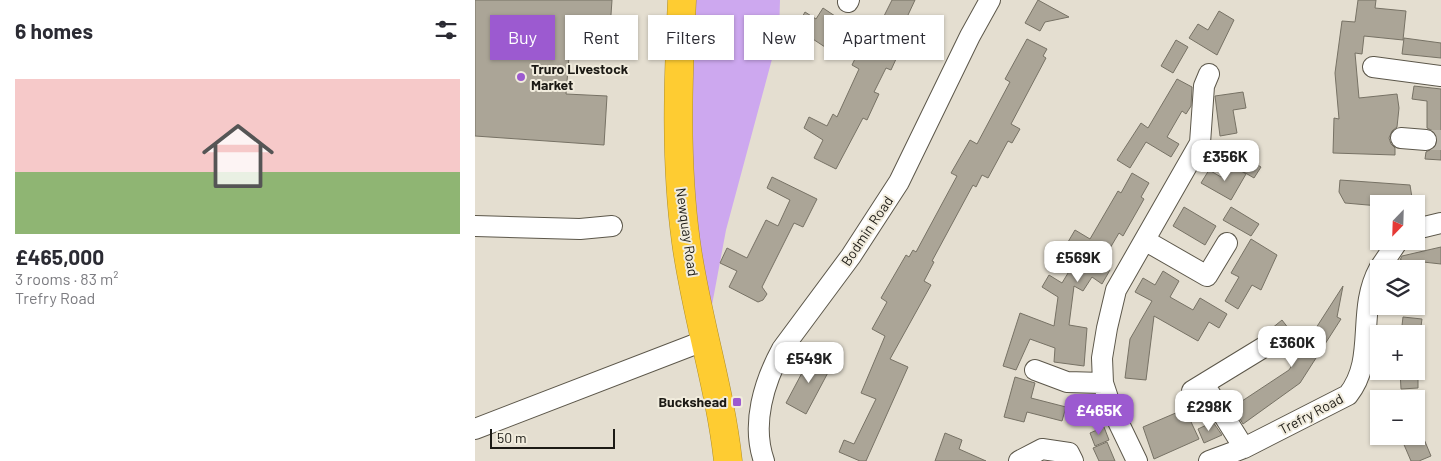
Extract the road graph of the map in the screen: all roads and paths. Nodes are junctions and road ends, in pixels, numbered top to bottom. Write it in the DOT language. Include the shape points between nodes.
graph roads {
  1 [pos="682,0"];
  2 [pos="983,3"];
  3 [pos="1373,66"];
  4 [pos="1209,74"];
  5 [pos="1441,76"];
  6 [pos="1401,138"];
  7 [pos="1427,140"];
  8 [pos="1441,223"];
  9 [pos="475,226"];
  10 [pos="612,226"];
  11 [pos="1425,227"];
  12 [pos="1145,241"];
  13 [pos="1227,243"];
  14 [pos="1370,293"];
  15 [pos="706,340"];
  16 [pos="1264,347"];
  17 [pos="1035,370"];
  18 [pos="1103,383"];
  19 [pos="475,428"];
  20 [pos="1244,448"];
  21 [pos="728,461"];
  22 [pos="763,461"];
  23 [pos="1019,461"];
  24 [pos="1073,461"];
  25 [pos="1137,461"];
  26 [pos="1209,461"];
  1 -- 15 [label="highway, Newquay Road" via="679,175 686,244"];
  2 -- 22 [label="street, Bodmin Road" via="899,182 851,256 774,363 759,422 758,437"];
  3 -- 5 [label="street"];
  4 -- 12 [label="street" via="1204,86 1200,143"];
  6 -- 7 [label="street"];
  8 -- 11 [label="street"];
  9 -- 10 [label="street"];
  12 -- 13 [label="street" via="1207,276"];
  12 -- 18 [label="street" via="1116,290 1104,343"];
  14 -- 20 [label="street, Trefry Road" via="1365,315 1364,363 1357,383 1348,395"];
  15 -- 19 [label="street"];
  15 -- 21 [label="highway, Newquay Road" via="716,380"];
  16 -- 20 [label="street" via="1198,388"];
  17 -- 18 [label="street" via="1067,382"];
  18 -- 25 [label="street"];
  20 -- 26 [label="street, Trefry Road"];
  23 -- 24 [label="street" via="1042,449 1069,453"];
}
